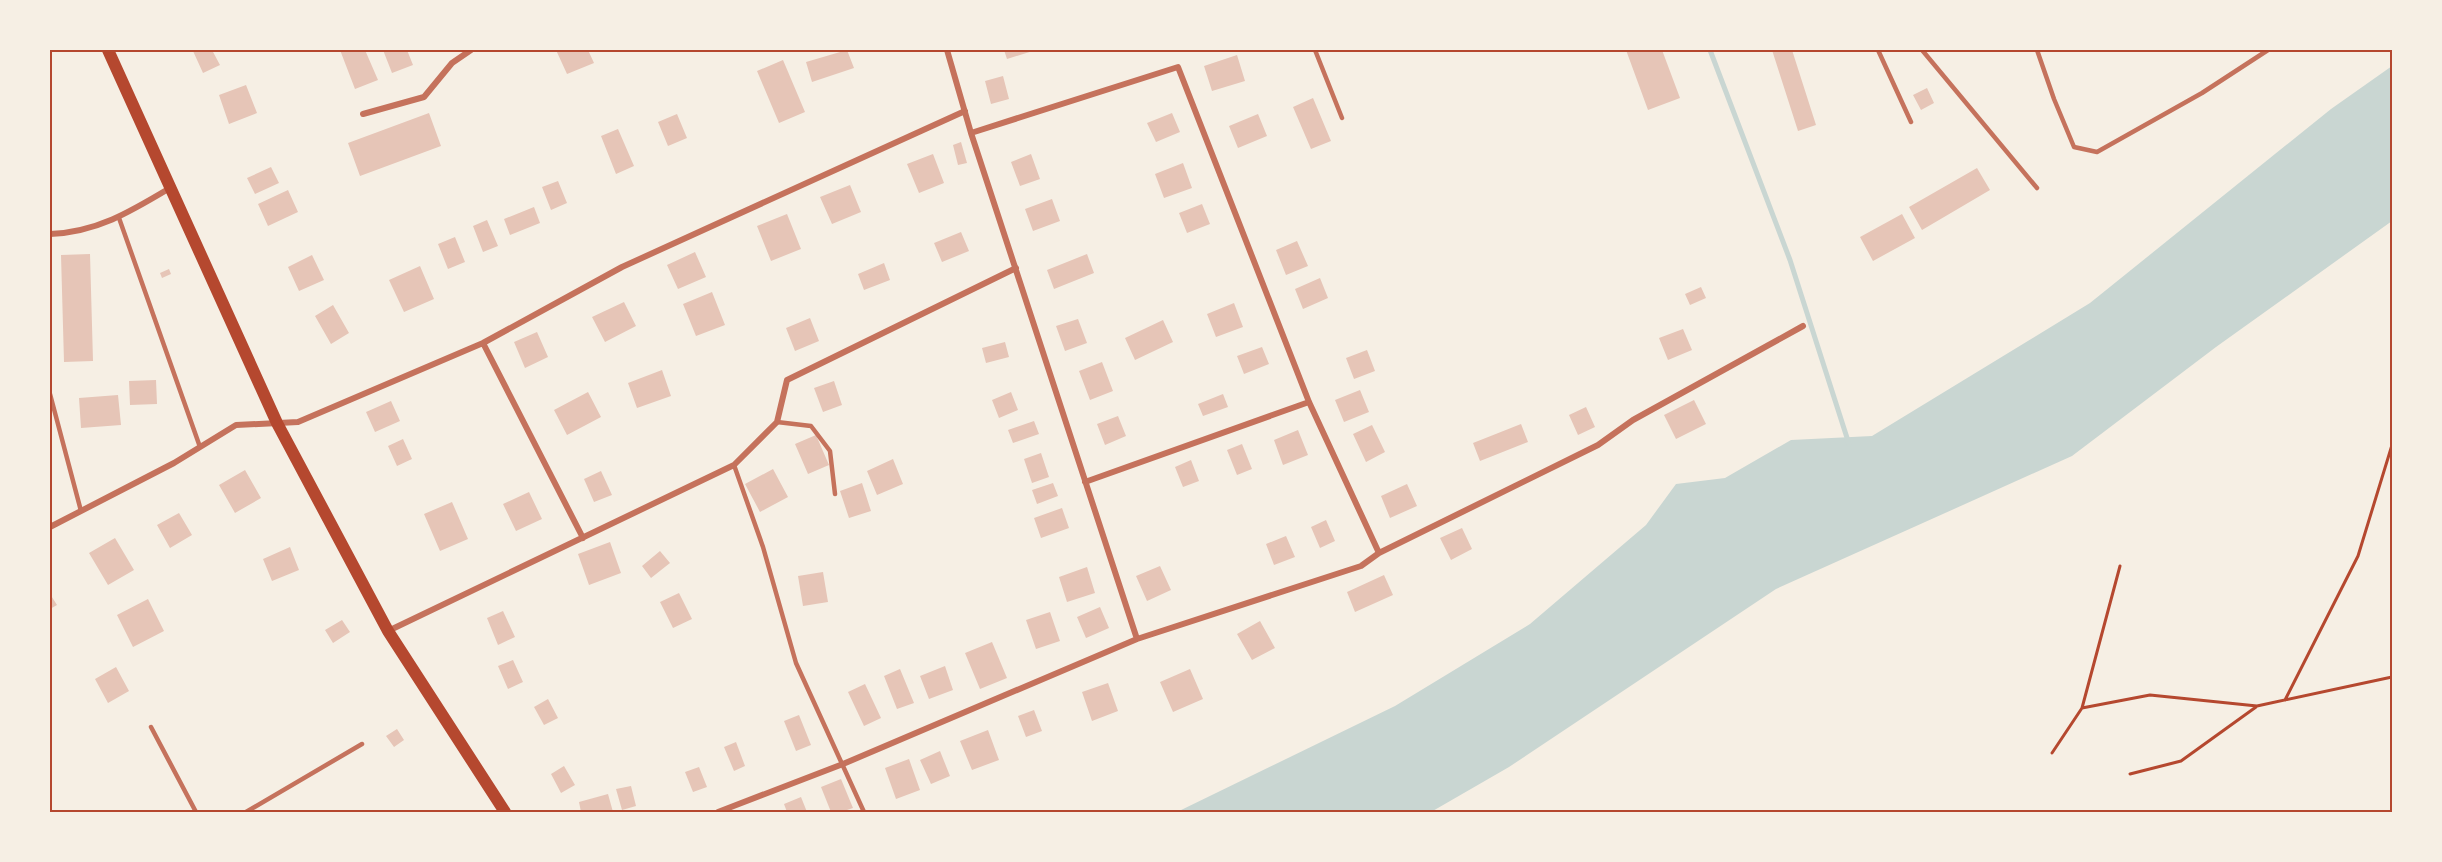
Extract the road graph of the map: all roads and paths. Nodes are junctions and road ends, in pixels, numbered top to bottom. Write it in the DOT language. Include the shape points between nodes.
graph roads {
  1 [pos="108,50"];
  2 [pos="471,50"];
  3 [pos="947,50"];
  4 [pos="1315,50"];
  5 [pos="1878,50"];
  6 [pos="1922,50"];
  7 [pos="2037,50"];
  8 [pos="2268,50"];
  9 [pos="965,111"];
  10 [pos="363,114"];
  11 [pos="1342,118"];
  12 [pos="1911,122"];
  13 [pos="971,133"];
  14 [pos="170,188"];
  15 [pos="2037,188"];
  16 [pos="119,218"];
  17 [pos="50,234"];
  18 [pos="1016,268"];
  19 [pos="1803,326"];
  20 [pos="483,343"];
  21 [pos="50,394"];
  22 [pos="1310,402"];
  23 [pos="777,422"];
  24 [pos="277,423"];
  25 [pos="2392,445"];
  26 [pos="200,447"];
  27 [pos="734,465"];
  28 [pos="1085,482"];
  29 [pos="835,494"];
  30 [pos="81,511"];
  31 [pos="50,527"];
  32 [pos="583,538"];
  33 [pos="1380,553"];
  34 [pos="2120,566"];
  35 [pos="388,631"];
  36 [pos="1137,639"];
  37 [pos="2392,677"];
  38 [pos="2285,700"];
  39 [pos="2257,706"];
  40 [pos="2082,708"];
  41 [pos="151,727"];
  42 [pos="362,744"];
  43 [pos="2052,753"];
  44 [pos="843,764"];
  45 [pos="2130,774"];
  46 [pos="196,813"];
  47 [pos="246,813"];
  48 [pos="505,813"];
  49 [pos="718,813"];
  50 [pos="864,813"];
  1 -- 14 [label="main road"];
  2 -- 10 [label="street" via="452,63 424,97"];
  3 -- 9 [label="street"];
  4 -- 11 [label="lane"];
  5 -- 12 [label="lane"];
  6 -- 15 [label="lane"];
  7 -- 8 [label="lane" via="2074,147 2097,152 2202,93"];
  9 -- 13 [label="street"];
  9 -- 20 [label="street" via="622,267"];
  13 -- 18 [label="street"];
  13 -- 22 [label="street" via="1178,67"];
  14 -- 16 [label="street"];
  14 -- 24 [label="main road"];
  16 -- 17 [label="street" via="72,233"];
  16 -- 26 [label="lane"];
  18 -- 23 [label="street" via="787,380"];
  18 -- 28 [label="street"];
  19 -- 33 [label="street" via="1633,420 1598,445"];
  20 -- 24 [label="street" via="298,422"];
  20 -- 32 [label="street"];
  21 -- 30 [label="lane"];
  22 -- 28 [label="street"];
  22 -- 33 [label="street"];
  23 -- 27 [label="street"];
  23 -- 29 [label="lane" via="811,426 830,451"];
  24 -- 26 [label="street" via="236,424"];
  24 -- 35 [label="main road"];
  25 -- 38 [label="path" via="2358,556"];
  26 -- 30 [label="street"];
  27 -- 32 [label="street"];
  27 -- 44 [label="lane" via="763,547 796,663"];
  28 -- 36 [label="street"];
  30 -- 31 [label="street"];
  32 -- 35 [label="street"];
  33 -- 36 [label="street" via="1361,566"];
  34 -- 40 [label="path"];
  35 -- 48 [label="main road"];
  36 -- 44 [label="street"];
  37 -- 38 [label="path"];
  38 -- 39 [label="path"];
  39 -- 40 [label="path" via="2150,695"];
  39 -- 45 [label="path" via="2181,761"];
  40 -- 43 [label="path"];
  41 -- 46 [label="lane"];
  42 -- 47 [label="lane"];
  44 -- 49 [label="street"];
  44 -- 50 [label="lane"];
}
